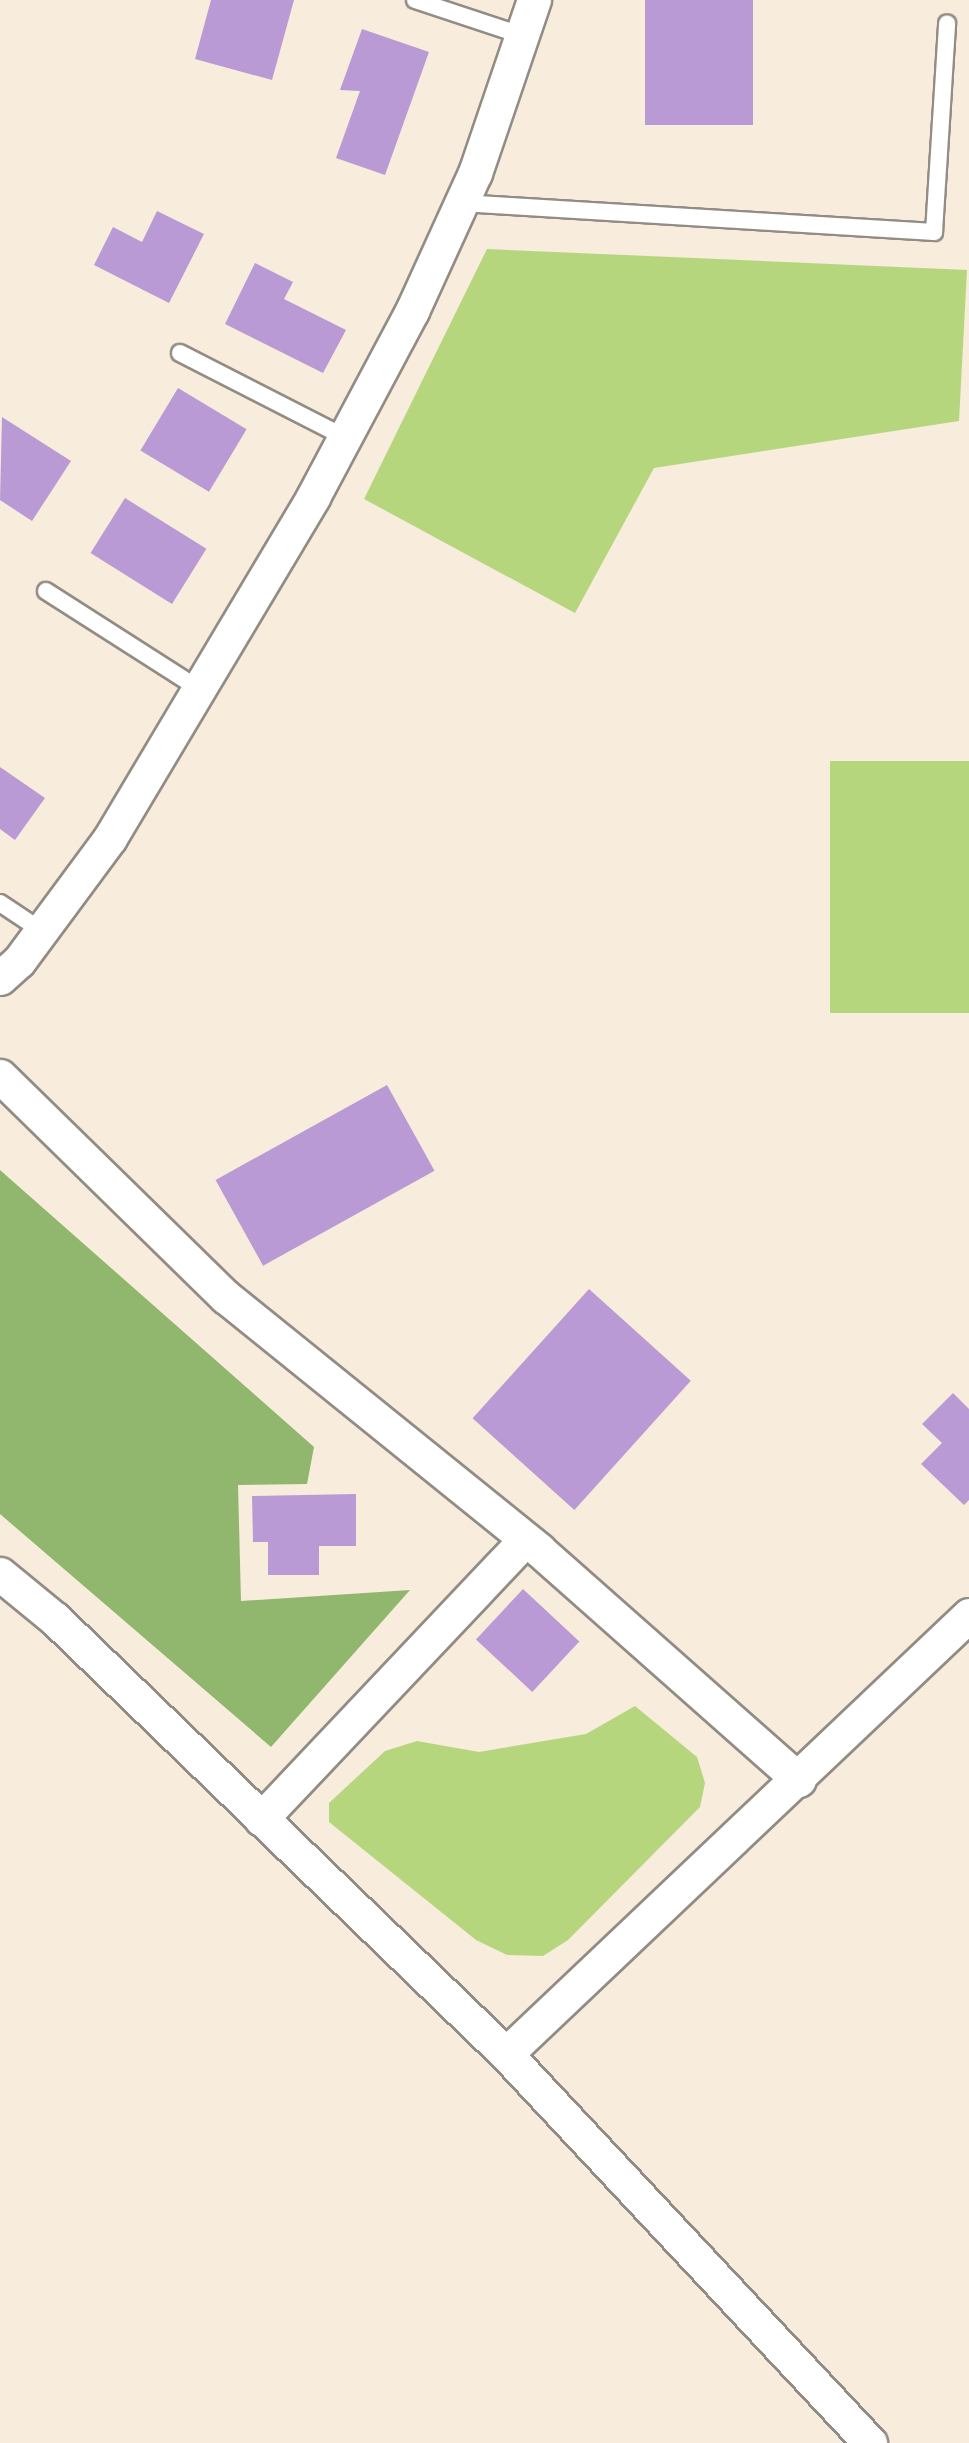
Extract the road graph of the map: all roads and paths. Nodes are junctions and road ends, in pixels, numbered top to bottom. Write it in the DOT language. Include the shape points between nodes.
graph roads {
  1 [pos="415,0"];
  2 [pos="534,0"];
  3 [pos="947,23"];
  4 [pos="524,36"];
  5 [pos="461,204"];
  6 [pos="180,353"];
  7 [pos="344,436"];
  8 [pos="46,591"];
  9 [pos="199,689"];
  10 [pos="0,903"];
  11 [pos="42,931"];
  12 [pos="0,978"];
  13 [pos="0,1076"];
  14 [pos="525,1540"];
  15 [pos="0,1574"];
  16 [pos="969,1615"];
  17 [pos="799,1780"];
  18 [pos="261,1818"];
  19 [pos="506,2054"];
  20 [pos="870,2443"];
  1 -- 4 [label="lane"];
  2 -- 4 [label="street"];
  3 -- 5 [label="lane" via="934,232"];
  4 -- 5 [label="street"];
  5 -- 7 [label="street" via="412,311"];
  6 -- 7 [label="lane"];
  7 -- 9 [label="street"];
  8 -- 9 [label="lane"];
  9 -- 11 [label="street" via="110,838"];
  10 -- 11 [label="lane"];
  11 -- 12 [label="street"];
  13 -- 14 [label="street" via="226,1297"];
  14 -- 17 [label="street"];
  14 -- 18 [label="street"];
  15 -- 18 [label="street" via="55,1619"];
  16 -- 17 [label="street"];
  17 -- 19 [label="street"];
  18 -- 19 [label="street"];
  19 -- 20 [label="street"];
}
